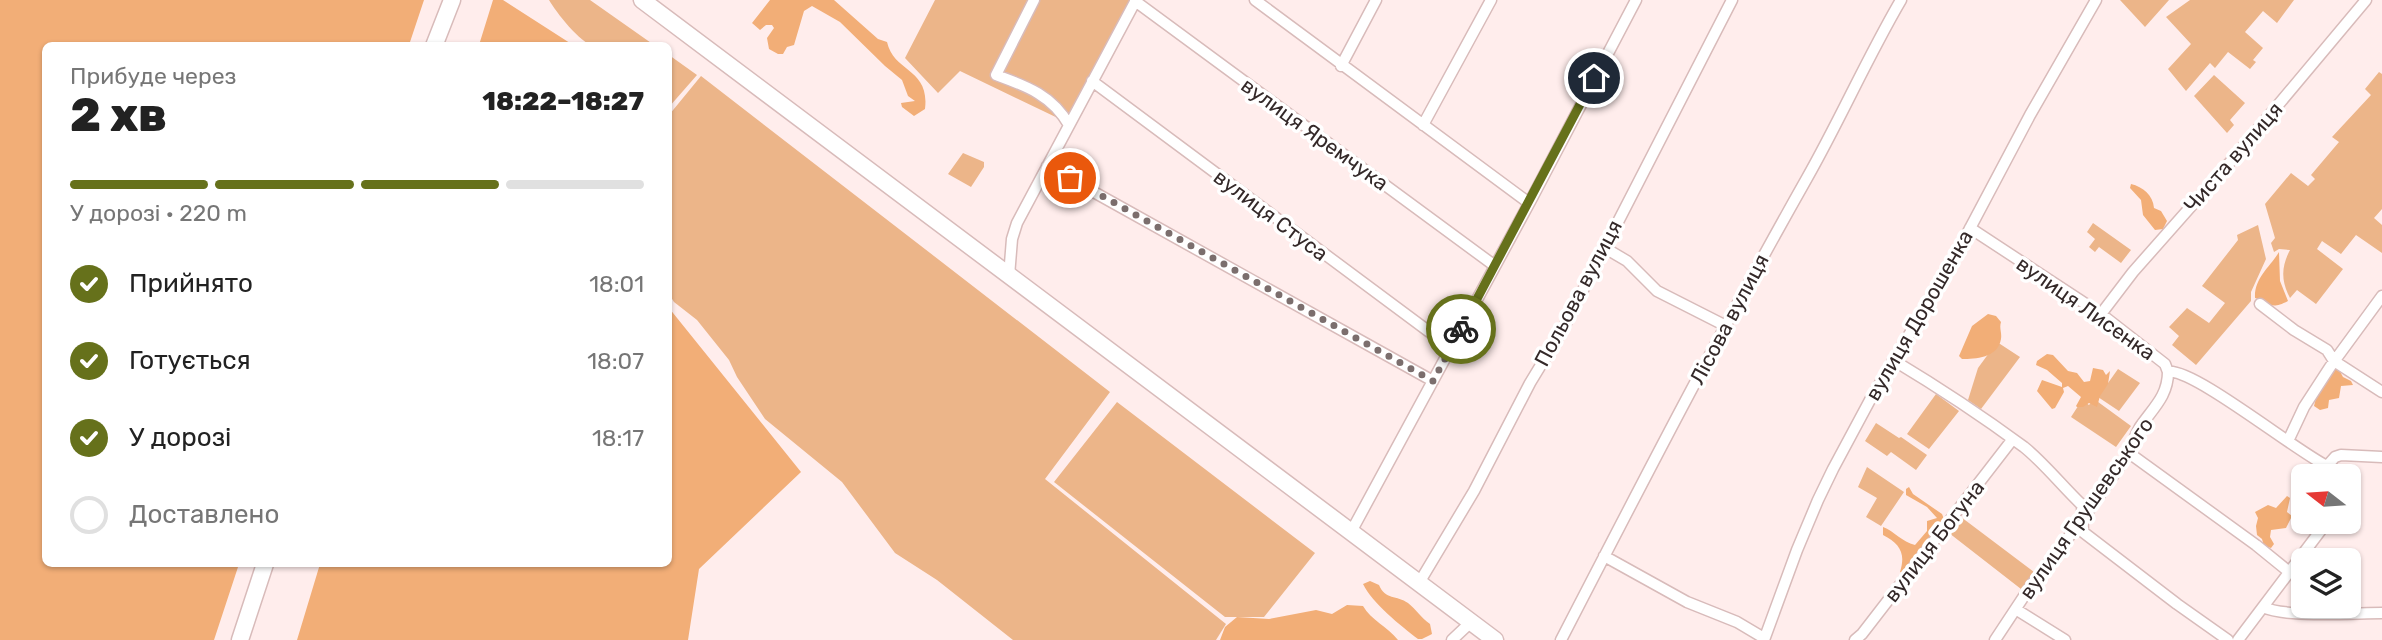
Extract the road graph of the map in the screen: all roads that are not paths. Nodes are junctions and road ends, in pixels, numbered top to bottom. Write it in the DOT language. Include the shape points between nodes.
graph roads {
  1 [pos="452,0"];
  2 [pos="642,0"];
  3 [pos="1034,0"];
  4 [pos="1376,0"];
  5 [pos="1490,0"];
  6 [pos="1636,0"];
  7 [pos="1732,0"];
  8 [pos="1900,0"];
  9 [pos="2096,0"];
  10 [pos="2366,0"];
  11 [pos="1136,1"];
  12 [pos="1257,1"];
  13 [pos="436,42"];
  14 [pos="1341,66"];
  15 [pos="1092,81"];
  16 [pos="1069,125"];
  17 [pos="1423,125"];
  18 [pos="1047,166"];
  19 [pos="1529,203"];
  20 [pos="1970,228"];
  21 [pos="1605,248"];
  22 [pos="1495,266"];
  23 [pos="1009,276"];
  24 [pos="2382,296"];
  25 [pos="2260,304"];
  26 [pos="2101,314"];
  27 [pos="1726,326"];
  28 [pos="1451,348"];
  29 [pos="1893,360"];
  30 [pos="2334,361"];
  31 [pos="2168,372"];
  32 [pos="1433,381"];
  33 [pos="2382,392"];
  34 [pos="2012,440"];
  35 [pos="2288,441"];
  36 [pos="2129,453"];
  37 [pos="2382,457"];
  38 [pos="2322,464"];
  39 [pos="2329,464"];
  40 [pos="2082,520"];
  41 [pos="1351,532"];
  42 [pos="2317,534"];
  43 [pos="1604,556"];
  44 [pos="264,567"];
  45 [pos="2288,571"];
  46 [pos="1419,583"];
  47 [pos="2263,607"];
  48 [pos="2017,610"];
  49 [pos="2382,613"];
  50 [pos="1471,622"];
  51 [pos="1764,639"];
  52 [pos="240,640"];
  53 [pos="1452,640"];
  54 [pos="1495,640"];
  55 [pos="1561,640"];
  56 [pos="1855,640"];
  57 [pos="1995,640"];
  58 [pos="2065,640"];
  59 [pos="2228,640"];
  60 [pos="2238,640"];
  1 -- 13 [label="main road"];
  2 -- 23 [label="main road"];
  3 -- 16 [label="street" via="996,75 1044,97 1060,109"];
  4 -- 14 [label="street"];
  5 -- 17 [label="street"];
  6 -- 19 [label="street"];
  7 -- 21 [label="street, Польова вулиця"];
  8 -- 27 [label="street, Лісова вулиця"];
  9 -- 20 [label="street, вулиця Дорошенка"];
  10 -- 26 [label="street, Чиста вулиця"];
  11 -- 15 [label="street"];
  11 -- 22 [label="street, вулиця Яремчука"];
  12 -- 14 [label="street"];
  14 -- 17 [label="street"];
  15 -- 16 [label="street"];
  15 -- 28 [label="street, вулиця Стуса"];
  16 -- 18 [label="street"];
  17 -- 19 [label="street"];
  18 -- 23 [label="street" via="1017,223"];
  18 -- 32 [label="street"];
  19 -- 22 [label="street"];
  20 -- 26 [label="street, вулиця Лисенка"];
  20 -- 29 [label="street, вулиця Дорошенка"];
  21 -- 27 [label="street" via="1628,261 1657,292"];
  21 -- 46 [label="street, Польова вулиця"];
  22 -- 28 [label="street"];
  23 -- 41 [label="main road"];
  24 -- 30 [label="street"];
  25 -- 30 [label="street" via="2327,350"];
  26 -- 31 [label="street, вулиця Лисенка" via="2165,364"];
  27 -- 43 [label="street, Лісова вулиця"];
  28 -- 32 [label="street"];
  29 -- 34 [label="street"];
  29 -- 51 [label="street, вулиця Дорошенка" via="1818,500"];
  30 -- 33 [label="street"];
  30 -- 35 [label="street"];
  31 -- 35 [label="street, вулиця Лисенка" via="2189,376"];
  31 -- 36 [label="street, вулиця Грушевського" via="2166,392"];
  32 -- 41 [label="street"];
  34 -- 40 [label="street" via="2082,505"];
  34 -- 56 [label="street, вулиця Богуна"];
  35 -- 38 [label="street, вулиця Лисенка"];
  36 -- 40 [label="street, вулиця Грушевського"];
  36 -- 45 [label="street"];
  37 -- 39 [label="street" via="2341,455"];
  40 -- 48 [label="street, вулиця Грушевського"];
  40 -- 59 [label="street" via="2083,532"];
  41 -- 46 [label="main road"];
  42 -- 45 [label="street"];
  43 -- 51 [label="street"];
  43 -- 55 [label="street, Лісова вулиця"];
  44 -- 52 [label="main road"];
  45 -- 47 [label="street"];
  46 -- 50 [label="main road"];
  47 -- 49 [label="street"];
  47 -- 60 [label="street"];
  48 -- 57 [label="street, вулиця Грушевського"];
  48 -- 58 [label="street"];
  50 -- 53 [label="street"];
  50 -- 54 [label="main road"];
}
